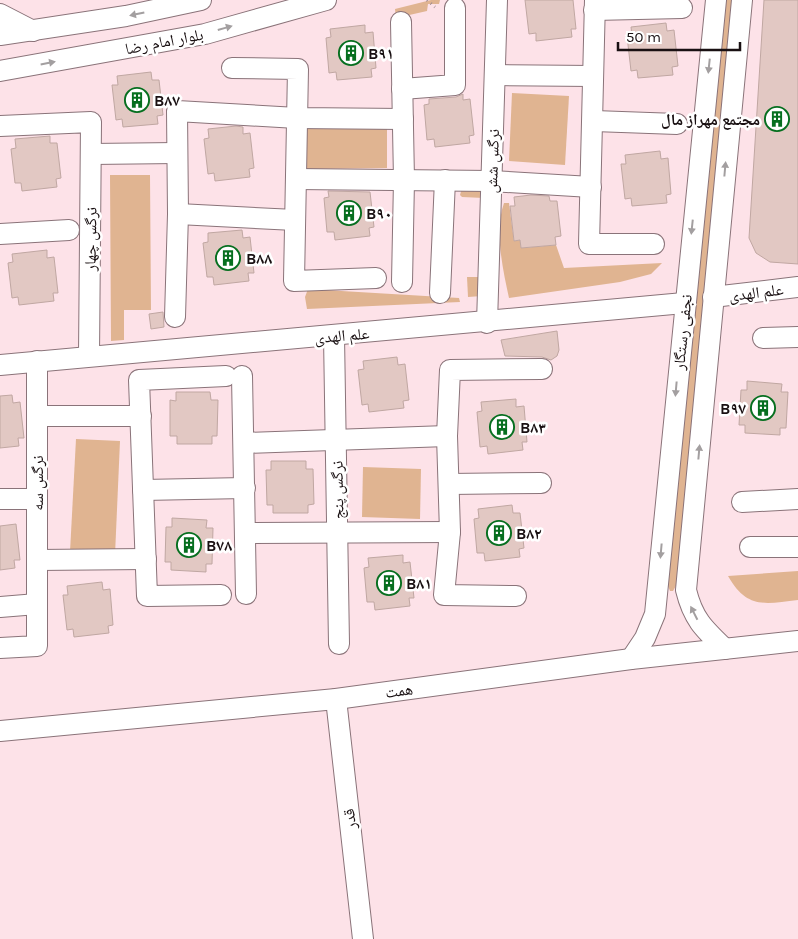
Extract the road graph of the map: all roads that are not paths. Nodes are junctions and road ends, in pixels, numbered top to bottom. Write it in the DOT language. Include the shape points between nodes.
graph roads {
  1 [pos="201,0"];
  2 [pos="326,0"];
  3 [pos="497,0"];
  4 [pos="716,0"];
  5 [pos="742,0"];
  6 [pos="595,5"];
  7 [pos="445,7"];
  8 [pos="682,8"];
  9 [pos="0,14"];
  10 [pos="402,22"];
  11 [pos="33,31"];
  12 [pos="0,35"];
  13 [pos="232,68"];
  14 [pos="0,71"];
  15 [pos="495,75"];
  16 [pos="593,76"];
  17 [pos="402,89"];
  18 [pos="297,118"];
  19 [pos="403,118"];
  20 [pos="594,121"];
  21 [pos="677,124"];
  22 [pos="0,126"];
  23 [pos="177,153"];
  24 [pos="91,154"];
  25 [pos="296,178"];
  26 [pos="404,180"];
  27 [pos="445,180"];
  28 [pos="491,181"];
  29 [pos="591,187"];
  30 [pos="178,214"];
  31 [pos="295,220"];
  32 [pos="69,230"];
  33 [pos="0,234"];
  34 [pos="654,244"];
  35 [pos="376,278"];
  36 [pos="402,282"];
  37 [pos="798,287"];
  38 [pos="440,293"];
  39 [pos="713,297"];
  40 [pos="684,303"];
  41 [pos="175,318"];
  42 [pos="487,323"];
  43 [pos="334,336"];
  44 [pos="798,337"];
  45 [pos="763,338"];
  46 [pos="89,356"];
  47 [pos="37,361"];
  48 [pos="0,365"];
  49 [pos="542,369"];
  50 [pos="37,416"];
  51 [pos="141,416"];
  52 [pos="447,436"];
  53 [pos="336,440"];
  54 [pos="244,443"];
  55 [pos="540,483"];
  56 [pos="449,484"];
  57 [pos="245,488"];
  58 [pos="143,490"];
  59 [pos="0,499"];
  60 [pos="37,499"];
  61 [pos="798,499"];
  62 [pos="742,502"];
  63 [pos="450,532"];
  64 [pos="245,533"];
  65 [pos="337,533"];
  66 [pos="750,547"];
  67 [pos="798,548"];
  68 [pos="146,559"];
  69 [pos="37,560"];
  70 [pos="246,594"];
  71 [pos="221,595"];
  72 [pos="516,596"];
  73 [pos="37,604"];
  74 [pos="0,607"];
  75 [pos="798,641"];
  76 [pos="339,644"];
  77 [pos="0,648"];
  78 [pos="725,649"];
  79 [pos="631,659"];
  80 [pos="336,699"];
  81 [pos="0,731"];
  82 [pos="363,939"];
  1 -- 11 [label="street, بلوار امام رضا, one-way"];
  14 -- 2 [label="street, بلوار امام رضا, one-way" via="205,34"];
  3 -- 15 [label="street, نرگس شش"];
  4 -- 40 [label="street, نجفی رستگار, one-way"];
  39 -- 5 [label="street, نجفی رستگار, one-way"];
  6 -- 8 [label="street"];
  6 -- 16 [label="street"];
  7 -- 17 [label="street" via="455,85"];
  9 -- 11 [label="street"];
  10 -- 17 [label="street"];
  11 -- 12 [label="street, بلوار امام رضا"];
  13 -- 18 [label="street" via="298,69"];
  15 -- 16 [label="street"];
  15 -- 28 [label="street, نرگس شش"];
  16 -- 20 [label="street"];
  17 -- 19 [label="street"];
  18 -- 19 [label="street"];
  18 -- 23 [label="street" via="177,111"];
  18 -- 25 [label="street"];
  19 -- 26 [label="street"];
  20 -- 21 [label="street"];
  20 -- 29 [label="street"];
  22 -- 24 [label="street, نرگس چهار" via="91,122"];
  23 -- 24 [label="street"];
  23 -- 30 [label="street"];
  24 -- 46 [label="street, نرگس چهار"];
  25 -- 26 [label="street"];
  25 -- 31 [label="street"];
  26 -- 27 [label="street"];
  26 -- 36 [label="street"];
  27 -- 28 [label="street"];
  27 -- 38 [label="street"];
  28 -- 29 [label="street"];
  28 -- 42 [label="street, نرگس شش"];
  29 -- 34 [label="street" via="589,244"];
  30 -- 31 [label="street"];
  30 -- 41 [label="street"];
  31 -- 35 [label="street" via="294,281"];
  32 -- 33 [label="street"];
  37 -- 39 [label="street, علم الهدی"];
  78 -- 39 [label="street, نجفی رستگار, one-way" via="700,625 686,590"];
  40 -- 42 [label="street, علم الهدی"];
  40 -- 79 [label="street, نجفی رستگار, one-way" via="655,614"];
  42 -- 43 [label="street, علم الهدی"];
  43 -- 46 [label="street, علم الهدی"];
  43 -- 53 [label="street, نرگس پنج"];
  44 -- 45 [label="street"];
  46 -- 47 [label="street, علم الهدی"];
  47 -- 48 [label="street, علم الهدی"];
  47 -- 50 [label="street, نرگس سه"];
  49 -- 52 [label="street" via="450,370"];
  50 -- 51 [label="street"];
  50 -- 60 [label="street, نرگس سه"];
  51 -- 54 [label="street" via="139,380 234,376"];
  51 -- 58 [label="street"];
  52 -- 53 [label="street"];
  52 -- 56 [label="street"];
  53 -- 54 [label="street"];
  53 -- 65 [label="street, نرگس پنج"];
  54 -- 57 [label="street"];
  55 -- 56 [label="street"];
  56 -- 63 [label="street"];
  57 -- 58 [label="street"];
  57 -- 64 [label="street"];
  58 -- 68 [label="street"];
  59 -- 60 [label="street"];
  60 -- 69 [label="street, نرگس سه"];
  61 -- 62 [label="street"];
  63 -- 65 [label="street"];
  63 -- 72 [label="street" via="444,595"];
  64 -- 65 [label="street"];
  64 -- 70 [label="street"];
  65 -- 76 [label="street, نرگس پنج"];
  66 -- 67 [label="street"];
  68 -- 69 [label="street"];
  68 -- 71 [label="street" via="147,596"];
  69 -- 73 [label="street, نرگس سه"];
  73 -- 74 [label="street"];
  73 -- 77 [label="street, نرگس سه" via="37,646"];
  75 -- 78 [label="street, همت"];
  78 -- 79 [label="street, همت"];
  79 -- 80 [label="street, همت"];
  80 -- 81 [label="street, همت"];
  80 -- 82 [label="street, قدر"];
}
